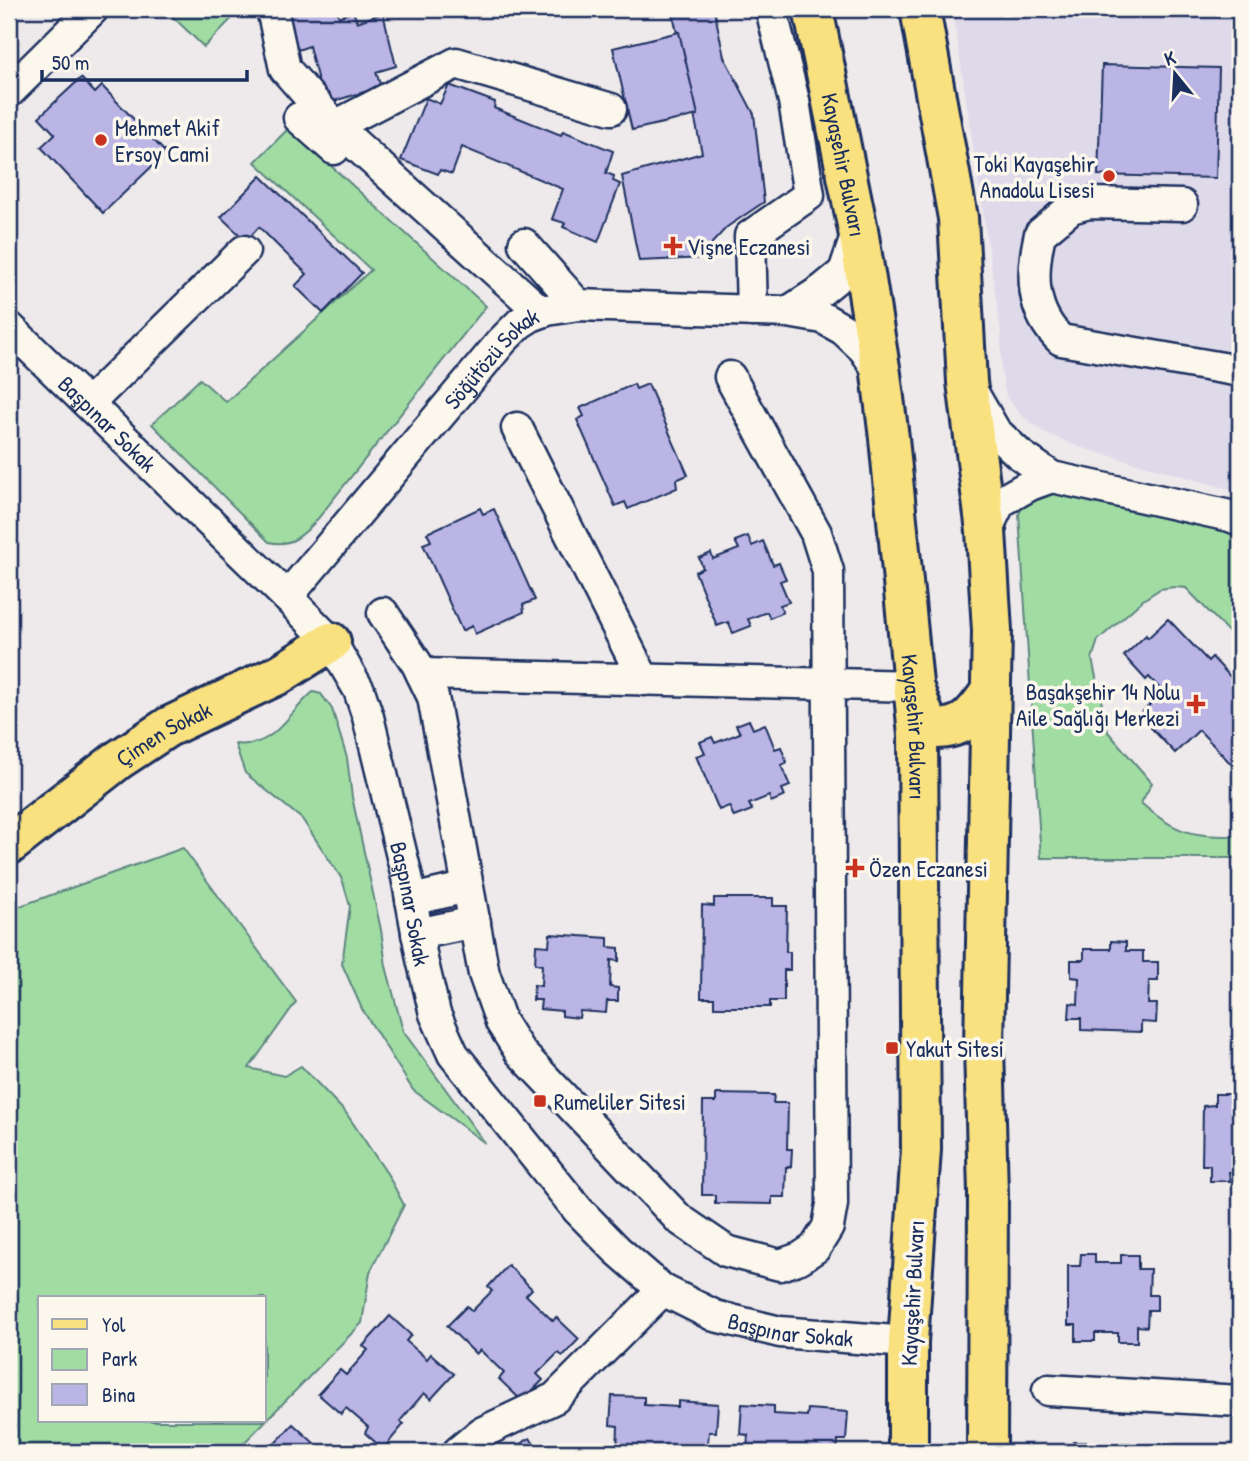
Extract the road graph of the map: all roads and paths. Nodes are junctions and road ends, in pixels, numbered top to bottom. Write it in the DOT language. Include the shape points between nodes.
graph roads {
  1 [pos="93,9"];
  2 [pos="272,9"];
  3 [pos="771,9"];
  4 [pos="813,9"];
  5 [pos="841,9"];
  6 [pos="897,9"];
  7 [pos="920,9"];
  8 [pos="820,47"];
  9 [pos="9,92"];
  10 [pos="938,107"];
  11 [pos="611,109"];
  12 [pos="299,118"];
  13 [pos="335,126"];
  14 [pos="1182,205"];
  15 [pos="858,230"];
  16 [pos="524,244"];
  17 [pos="244,251"];
  18 [pos="579,305"];
  19 [pos="752,311"];
  20 [pos="788,312"];
  21 [pos="533,316"];
  22 [pos="9,327"];
  23 [pos="1240,371"];
  24 [pos="881,374"];
  25 [pos="730,377"];
  26 [pos="967,382"];
  27 [pos="89,403"];
  28 [pos="517,428"];
  29 [pos="1052,477"];
  30 [pos="1240,520"];
  31 [pos="985,531"];
  32 [pos="287,597"];
  33 [pos="383,613"];
  34 [pos="331,642"];
  35 [pos="422,674"];
  36 [pos="644,680"];
  37 [pos="827,684"];
  38 [pos="914,686"];
  39 [pos="991,691"];
  40 [pos="9,845"];
  41 [pos="468,887"];
  42 [pos="411,900"];
  43 [pos="475,922"];
  44 [pos="417,934"];
  45 [pos="663,1290"];
  46 [pos="908,1342"];
  47 [pos="1048,1390"];
  48 [pos="1240,1401"];
  49 [pos="458,1452"];
  50 [pos="908,1452"];
  51 [pos="987,1452"];
  1 -- 9 [label="street"];
  2 -- 13 [label="street" via="285,69"];
  3 -- 19 [label="street" via="794,100 810,195 750,236"];
  4 -- 8 [label="main road, Kayaşehir Bulvarı"];
  5 -- 8 [label="main road" via="826,25"];
  6 -- 10 [label="main road" via="912,32"];
  7 -- 10 [label="main road"];
  8 -- 15 [label="main road, Kayaşehir Bulvarı"];
  10 -- 26 [label="main road" via="958,218"];
  11 -- 13 [label="street" via="456,63"];
  12 -- 21 [label="street"];
  13 -- 21 [label="street"];
  14 -- 23 [label="street" via="1089,203 1071,208 1040,234 1032,277 1038,300 1048,327 1061,340"];
  15 -- 20 [label="street" via="844,272"];
  15 -- 24 [label="main road, Kayaşehir Bulvarı"];
  16 -- 18 [label="street"];
  17 -- 27 [label="street"];
  18 -- 19 [label="street, Söğütözü Sokak"];
  18 -- 21 [label="street, Söğütözü Sokak"];
  19 -- 20 [label="street, Söğütözü Sokak"];
  20 -- 24 [label="street, Söğütözü Sokak" via="823,318 844,330"];
  21 -- 32 [label="street, Söğütözü Sokak" via="502,341"];
  22 -- 27 [label="street, Başpınar Sokak"];
  24 -- 38 [label="main road, Kayaşehir Bulvarı"];
  25 -- 37 [label="street" via="816,533 824,558 828,571"];
  26 -- 29 [label="street" via="991,426 1019,454"];
  26 -- 31 [label="main road"];
  27 -- 32 [label="street, Başpınar Sokak"];
  28 -- 36 [label="street"];
  29 -- 30 [label="street"];
  29 -- 31 [label="street" via="1000,502"];
  31 -- 39 [label="main road"];
  32 -- 34 [label="street, Başpınar Sokak"];
  33 -- 35 [label="street"];
  34 -- 40 [label="main road, Çimen Sokak" via="280,674 168,727"];
  34 -- 42 [label="street, Başpınar Sokak" via="359,690 368,717"];
  35 -- 36 [label="street"];
  35 -- 41 [label="street" via="433,697"];
  36 -- 37 [label="street"];
  37 -- 38 [label="street"];
  37 -- 43 [label="street" via="832,1204 828,1227 815,1248 780,1265 726,1251 679,1219 520,1052 501,1022 484,974"];
  38 -- 39 [label="main road" via="925,718 935,729 949,729 971,719"];
  38 -- 46 [label="main road, Kayaşehir Bulvarı" via="920,827 920,1149"];
  39 -- 51 [label="main road" via="985,1039"];
  41 -- 42 [label="street"];
  41 -- 43 [label="street"];
  42 -- 44 [label="street, Başpınar Sokak"];
  43 -- 44 [label="street"];
  44 -- 45 [label="street, Başpınar Sokak" via="435,1014 453,1054 578,1210"];
  45 -- 46 [label="street, Başpınar Sokak" via="715,1316 780,1332"];
  45 -- 49 [label="street" via="555,1398 481,1433"];
  46 -- 50 [label="main road, Kayaşehir Bulvarı"];
  47 -- 48 [label="street"];
}
